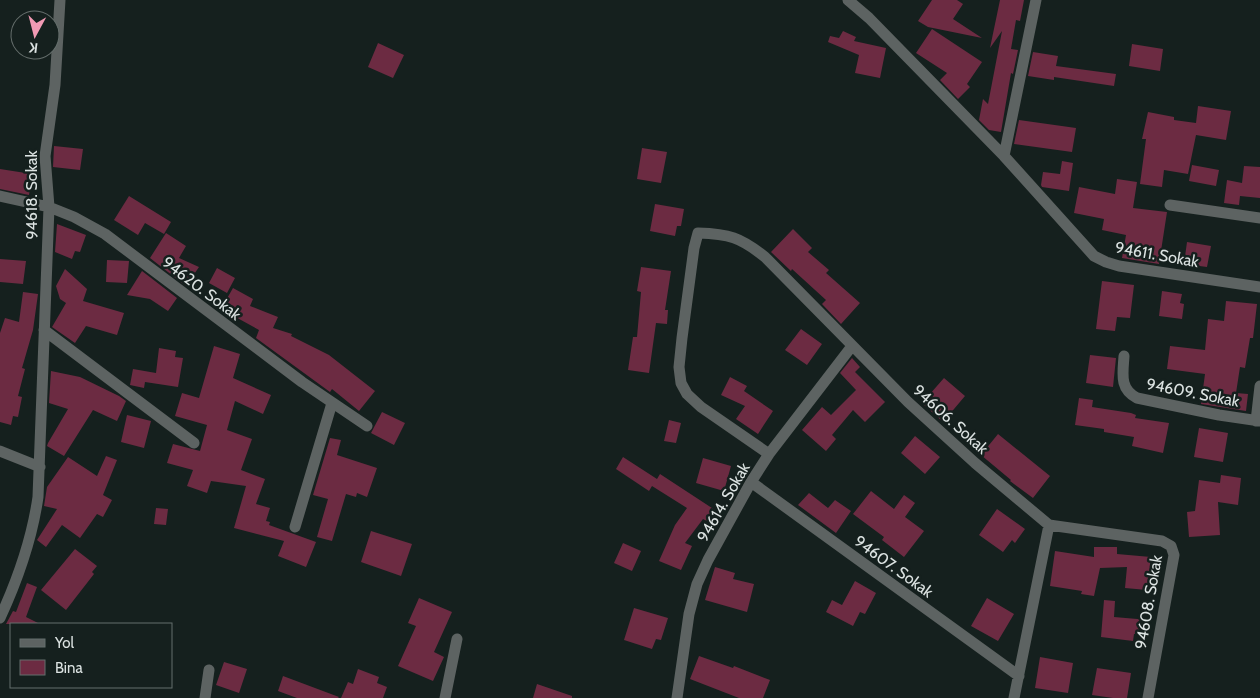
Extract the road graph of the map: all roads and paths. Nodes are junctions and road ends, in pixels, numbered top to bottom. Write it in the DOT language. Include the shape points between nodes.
graph roads {
  1 [pos="60,0"];
  2 [pos="848,0"];
  3 [pos="1036,0"];
  4 [pos="1004,156"];
  5 [pos="0,196"];
  6 [pos="1170,205"];
  7 [pos="49,207"];
  8 [pos="1260,218"];
  9 [pos="1260,288"];
  10 [pos="44,330"];
  11 [pos="852,346"];
  12 [pos="1124,356"];
  13 [pos="1260,386"];
  14 [pos="332,403"];
  15 [pos="1258,421"];
  16 [pos="367,426"];
  17 [pos="194,443"];
  18 [pos="0,451"];
  19 [pos="769,454"];
  20 [pos="40,467"];
  21 [pos="751,482"];
  22 [pos="1050,525"];
  23 [pos="295,527"];
  24 [pos="0,618"];
  25 [pos="457,638"];
  26 [pos="209,670"];
  27 [pos="1019,676"];
  28 [pos="206,698"];
  29 [pos="445,698"];
  30 [pos="677,698"];
  31 [pos="1014,698"];
  32 [pos="1148,698"];
  1 -- 7 [label="street, 94618. Sokak" via="55,85 45,156"];
  2 -- 4 [label="street, 94611. Sokak"];
  3 -- 4 [label="street"];
  4 -- 9 [label="street, 94611. Sokak" via="1094,256 1134,269"];
  5 -- 7 [label="street, 94620. Sokak"];
  6 -- 8 [label="street"];
  7 -- 10 [label="street, 94618. Sokak"];
  7 -- 14 [label="street, 94620. Sokak" via="105,234"];
  10 -- 17 [label="street"];
  10 -- 20 [label="street, 94618. Sokak"];
  11 -- 19 [label="street, 94614. Sokak"];
  11 -- 19 [label="street, 94606. Sokak" via="789,280 749,244 735,237 698,233 682,338 681,383 701,407"];
  11 -- 22 [label="street, 94606. Sokak" via="937,430"];
  12 -- 15 [label="street, 94609. Sokak" via="1123,379 1130,394 1158,403"];
  13 -- 15 [label="street"];
  14 -- 16 [label="street, 94620. Sokak"];
  14 -- 23 [label="street"];
  18 -- 20 [label="street"];
  19 -- 21 [label="street, 94614. Sokak"];
  20 -- 24 [label="street, 94618. Sokak" via="35,519 28,547"];
  21 -- 27 [label="street, 94607. Sokak"];
  21 -- 30 [label="street, 94614. Sokak" via="697,584 689,614"];
  22 -- 27 [label="street"];
  22 -- 32 [label="street, 94608. Sokak" via="1146,538 1171,546 1174,555"];
  25 -- 29 [label="street"];
  26 -- 28 [label="street"];
  27 -- 31 [label="street"];
}
